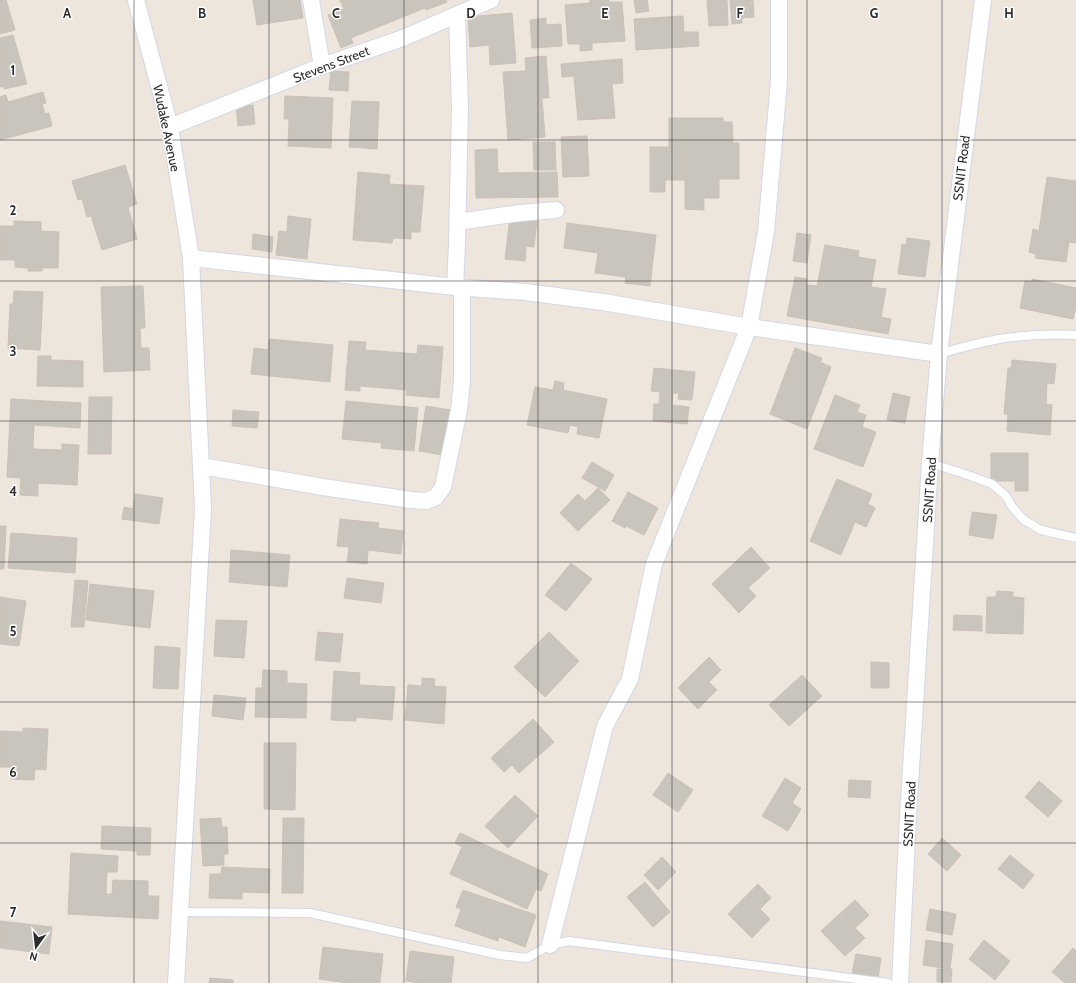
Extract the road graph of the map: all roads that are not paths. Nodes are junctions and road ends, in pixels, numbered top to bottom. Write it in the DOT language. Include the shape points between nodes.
graph roads {
  1 [pos="136,0"];
  2 [pos="311,0"];
  3 [pos="491,0"];
  4 [pos="779,0"];
  5 [pos="983,0"];
  6 [pos="457,15"];
  7 [pos="322,66"];
  8 [pos="170,127"];
  9 [pos="556,210"];
  10 [pos="458,222"];
  11 [pos="191,258"];
  12 [pos="458,288"];
  13 [pos="749,327"];
  14 [pos="1076,336"];
  15 [pos="939,354"];
  16 [pos="930,463"];
  17 [pos="201,466"];
  18 [pos="1076,538"];
  19 [pos="180,912"];
  20 [pos="550,945"];
  21 [pos="176,983"];
  22 [pos="888,983"];
  23 [pos="900,983"];
  1 -- 8 [label="street, Wudake Avenue"];
  2 -- 7 [label="street"];
  3 -- 6 [label="street, Stevens Street"];
  4 -- 13 [label="street" via="779,81 766,232"];
  5 -- 15 [label="street, SSNIT Road"];
  6 -- 7 [label="street, Stevens Street" via="402,38"];
  6 -- 10 [label="street" via="460,108"];
  7 -- 8 [label="street, Stevens Street"];
  8 -- 11 [label="street, Wudake Avenue"];
  9 -- 10 [label="street"];
  10 -- 12 [label="street"];
  11 -- 12 [label="street"];
  11 -- 17 [label="street, Wudake Avenue"];
  12 -- 13 [label="street" via="525,292 603,302"];
  12 -- 17 [label="street" via="462,381 459,410 443,487 436,498 426,501 411,500 323,488"];
  13 -- 15 [label="street"];
  13 -- 20 [label="street" via="654,564 630,679 605,726"];
  14 -- 15 [label="lane" via="1000,339"];
  15 -- 16 [label="street, SSNIT Road"];
  16 -- 18 [label="lane" via="992,484 1006,496 1024,520 1041,530"];
  16 -- 23 [label="street, SSNIT Road"];
  17 -- 19 [label="street, Wudake Avenue" via="203,509"];
  19 -- 20 [label="lane" via="310,912 500,955 527,958"];
  19 -- 21 [label="street, Wudake Avenue"];
  20 -- 22 [label="lane" via="569,941"];
}
